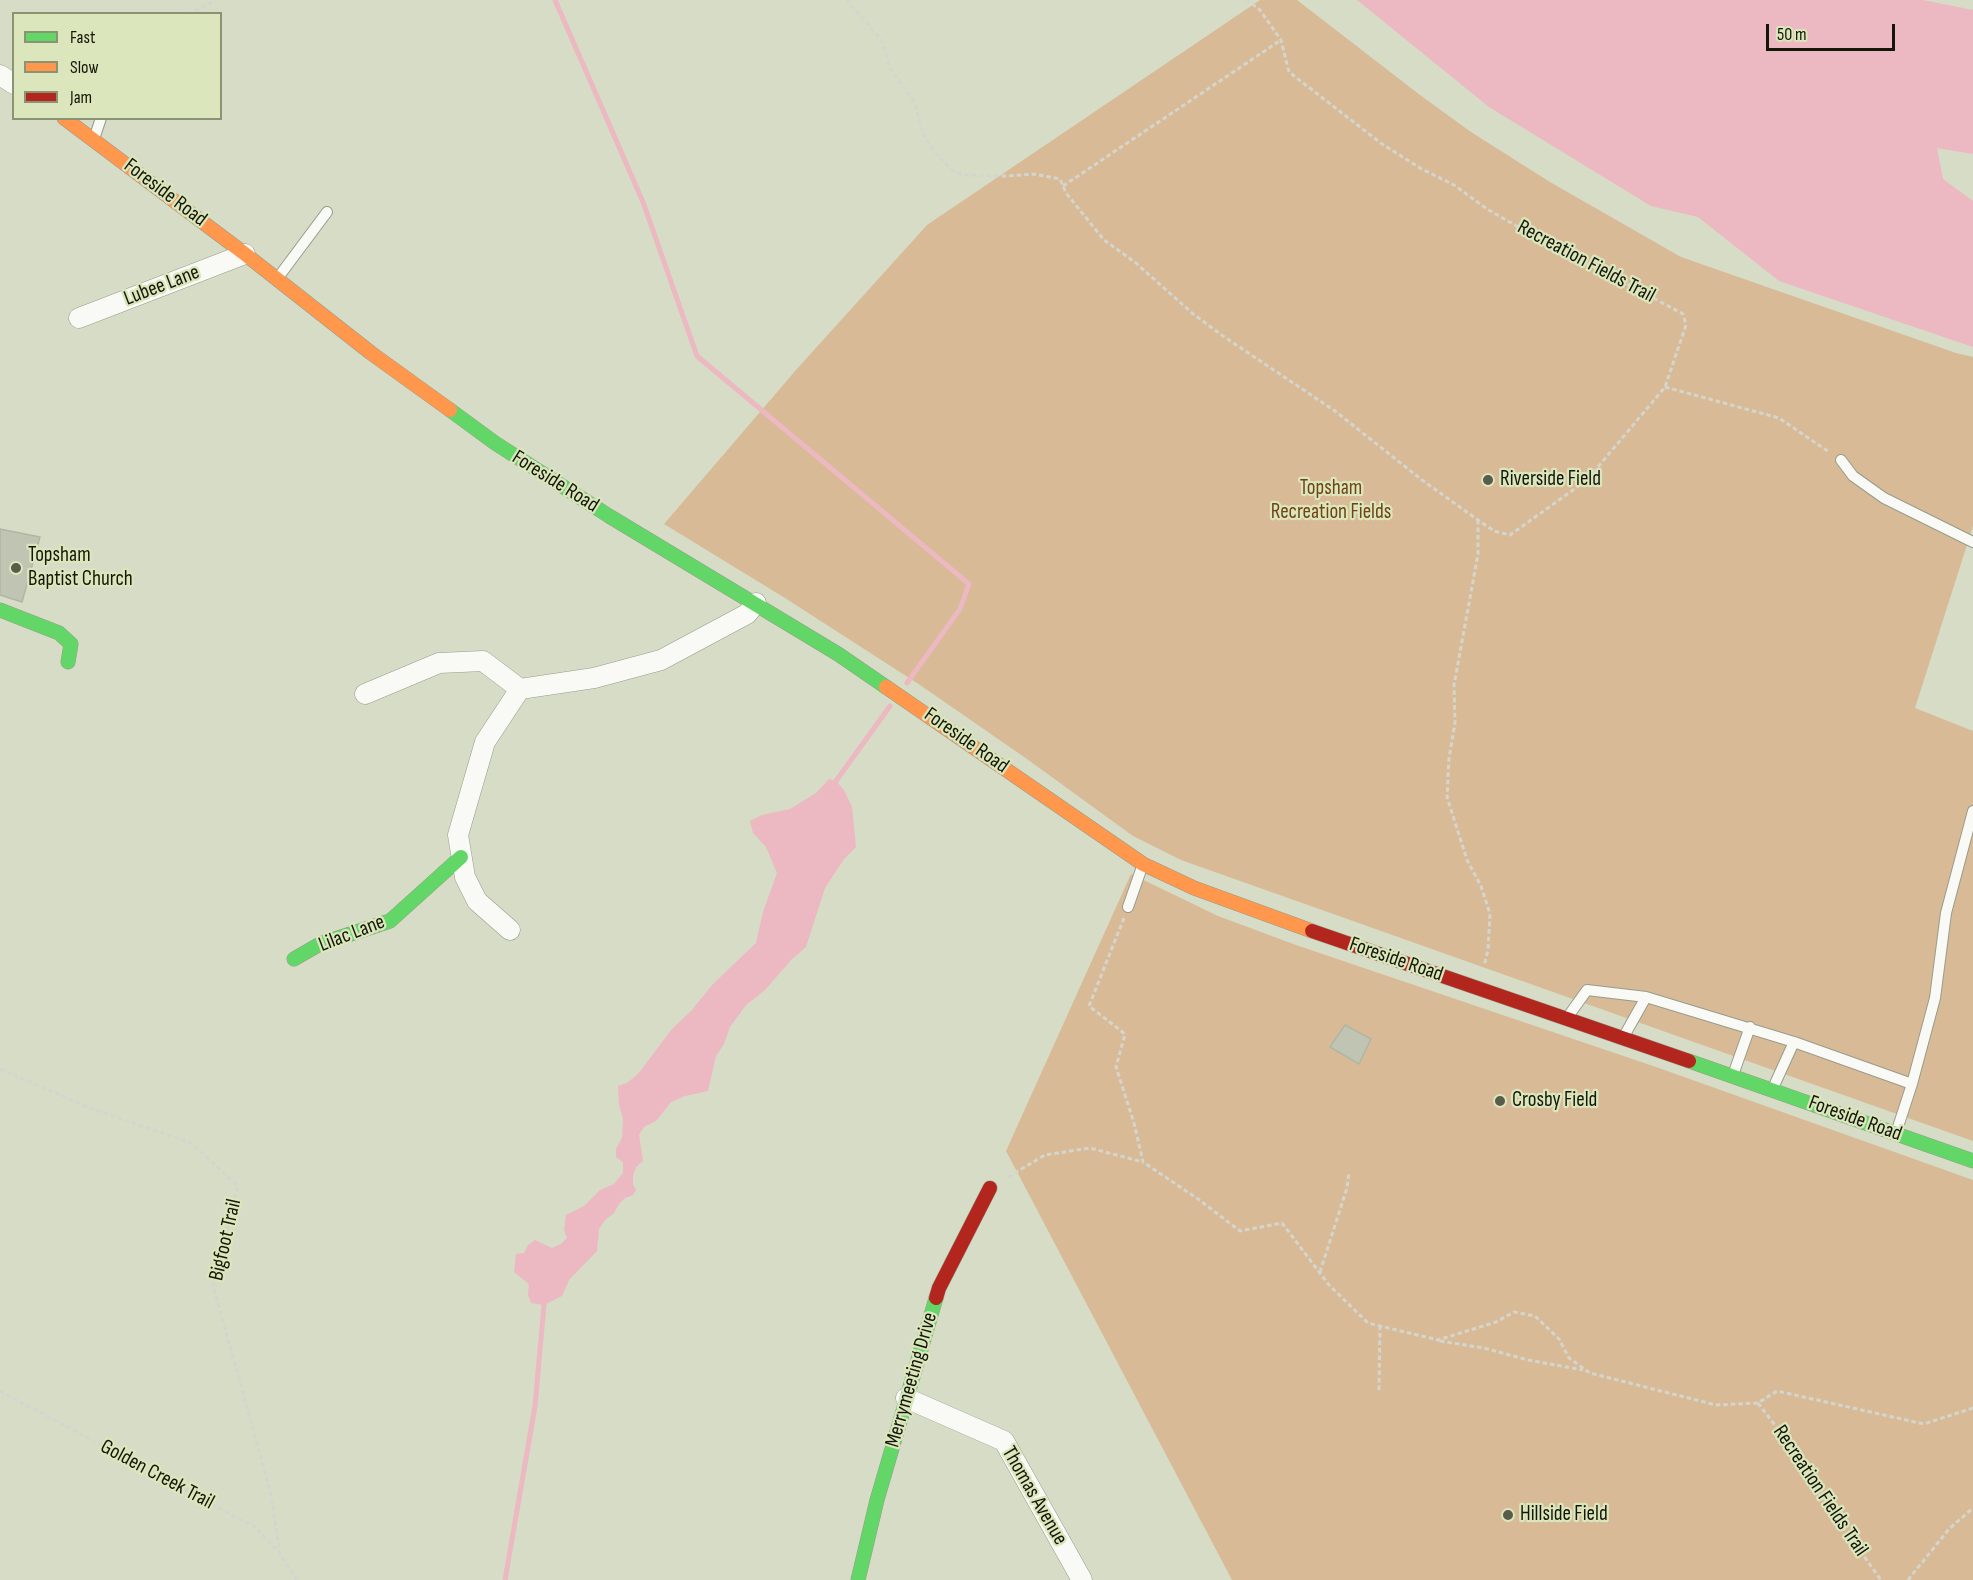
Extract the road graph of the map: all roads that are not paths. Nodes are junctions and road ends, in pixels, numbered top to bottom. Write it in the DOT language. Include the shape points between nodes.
graph roads {
  1 [pos="67,120"];
  2 [pos="100,120"];
  3 [pos="94,139"];
  4 [pos="327,212"];
  5 [pos="245,254"];
  6 [pos="277,279"];
  7 [pos="79,318"];
  8 [pos="1840,460"];
  9 [pos="1973,542"];
  10 [pos="756,603"];
  11 [pos="2,615"];
  12 [pos="68,662"];
  13 [pos="520,688"];
  14 [pos="365,694"];
  15 [pos="1973,811"];
  16 [pos="461,857"];
  17 [pos="1143,864"];
  18 [pos="1128,907"];
  19 [pos="510,930"];
  20 [pos="294,959"];
  21 [pos="1646,997"];
  22 [pos="1567,1018"];
  23 [pos="1750,1028"];
  24 [pos="1623,1038"];
  25 [pos="1794,1042"];
  26 [pos="1733,1076"];
  27 [pos="1912,1084"];
  28 [pos="1773,1089"];
  29 [pos="1896,1133"];
  30 [pos="1973,1161"];
  31 [pos="990,1188"];
  32 [pos="906,1398"];
  33 [pos="858,1580"];
  34 [pos="1082,1580"];
  1 -- 3 [label="street, Foreside Road"];
  2 -- 3 [label="lane"];
  3 -- 5 [label="street, Foreside Road"];
  4 -- 6 [label="lane"];
  5 -- 6 [label="street, Foreside Road"];
  5 -- 7 [label="street, Lubee Lane"];
  6 -- 10 [label="street, Foreside Road" via="495,443"];
  8 -- 9 [label="lane" via="1884,498"];
  10 -- 13 [label="street" via="747,614 661,660 594,678"];
  10 -- 17 [label="street, Foreside Road" via="847,660"];
  11 -- 12 [label="street" via="59,633 71,644"];
  13 -- 14 [label="street" via="483,661 439,663"];
  13 -- 16 [label="street" via="485,742 458,835"];
  15 -- 27 [label="lane" via="1946,912 1935,998"];
  16 -- 19 [label="street" via="465,878 477,901"];
  16 -- 20 [label="street, Lilac Lane" via="390,921 320,944"];
  17 -- 18 [label="lane"];
  17 -- 22 [label="street, Foreside Road" via="1248,909"];
  21 -- 22 [label="lane" via="1587,990"];
  21 -- 23 [label="lane"];
  21 -- 24 [label="lane"];
  22 -- 24 [label="street, Foreside Road"];
  23 -- 25 [label="lane"];
  23 -- 26 [label="lane"];
  24 -- 26 [label="street, Foreside Road"];
  25 -- 27 [label="lane"];
  25 -- 28 [label="lane"];
  26 -- 28 [label="street, Foreside Road"];
  27 -- 29 [label="lane"];
  28 -- 29 [label="street, Foreside Road"];
  29 -- 30 [label="street, Foreside Road"];
  31 -- 32 [label="street, Merrymeeting Drive" via="939,1288"];
  32 -- 33 [label="street, Merrymeeting Drive"];
  32 -- 34 [label="street, Thomas Avenue" via="1004,1441"];
}
